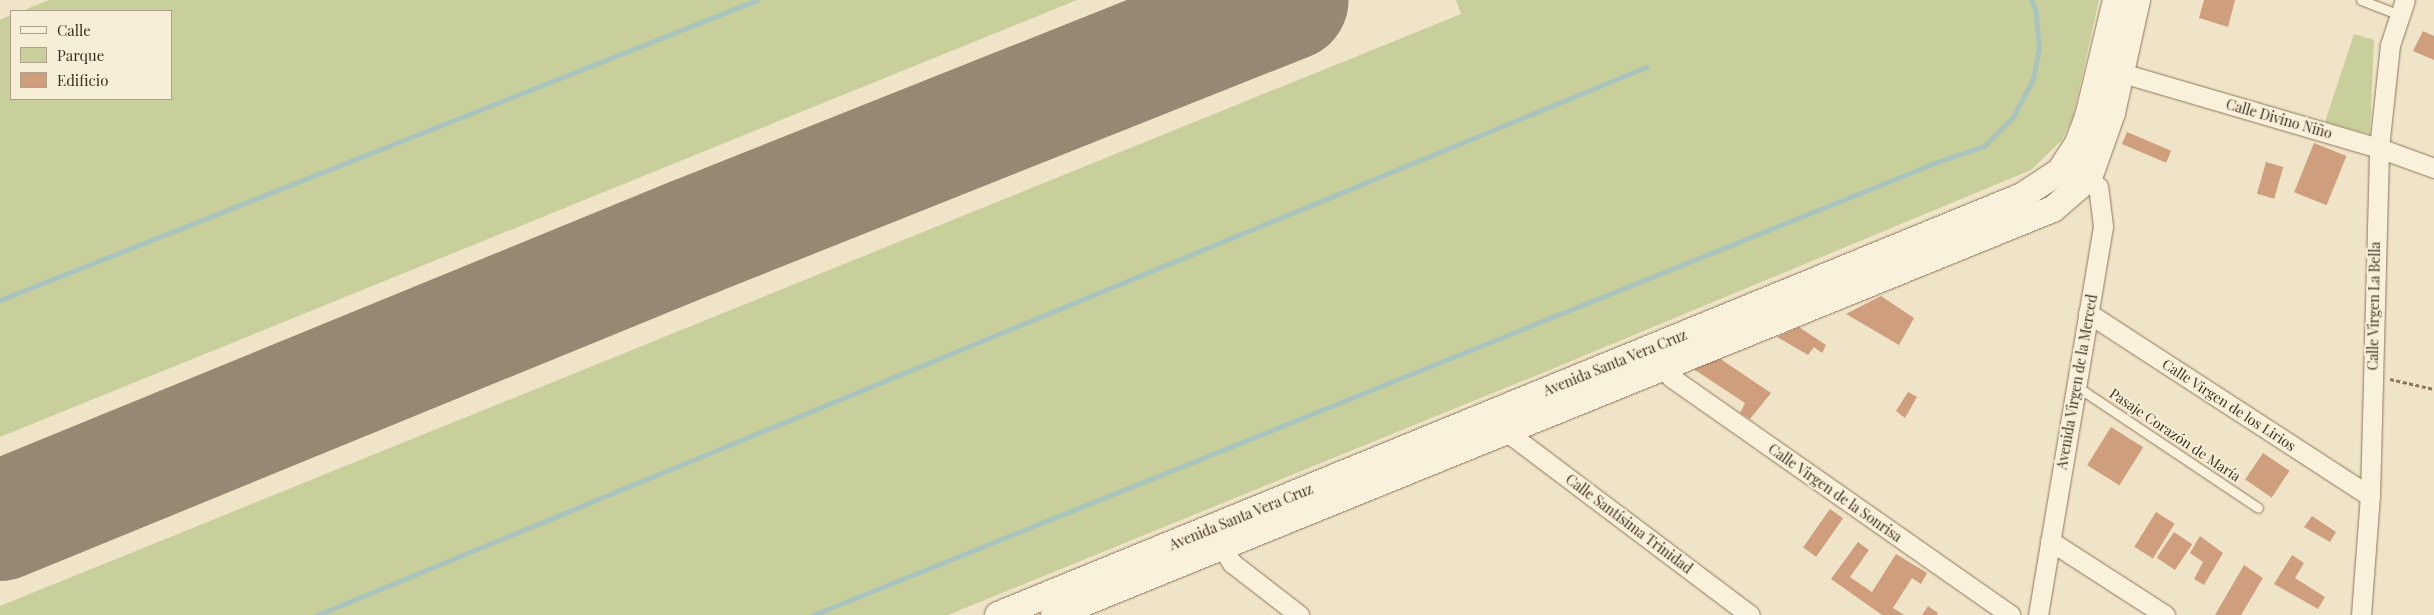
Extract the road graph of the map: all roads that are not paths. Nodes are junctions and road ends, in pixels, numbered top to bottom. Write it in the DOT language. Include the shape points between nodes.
graph roads {
  1 [pos="2116,0"];
  2 [pos="2138,0"];
  3 [pos="2360,0"];
  4 [pos="2401,7"];
  5 [pos="2122,73"];
  6 [pos="2379,148"];
  7 [pos="2067,162"];
  8 [pos="2434,168"];
  9 [pos="2089,178"];
  10 [pos="2088,313"];
  11 [pos="1663,368"];
  12 [pos="2076,386"];
  13 [pos="1507,432"];
  14 [pos="2370,496"];
  15 [pos="2258,508"];
  16 [pos="2050,541"];
  17 [pos="1222,547"];
  18 [pos="1289,612"];
  19 [pos="998,615"];
  20 [pos="1054,615"];
  21 [pos="1750,615"];
  22 [pos="2010,615"];
  23 [pos="2038,615"];
  24 [pos="2165,615"];
  25 [pos="2361,615"];
  1 -- 7 [label="main road, Avenida Santa Vera Cruz" via="2088,117"];
  2 -- 5 [label="main road, Avenida Santa Vera Cruz"];
  3 -- 4 [label="lane"];
  4 -- 6 [label="street, Calle Virgen La Bella" via="2390,45"];
  5 -- 6 [label="street, Calle Divino Niño"];
  5 -- 9 [label="main road, Avenida Santa Vera Cruz" via="2105,136"];
  6 -- 8 [label="street, Calle Divino Niño"];
  6 -- 14 [label="street, Calle Virgen La Bella"];
  7 -- 9 [label="street, Avenida Virgen de la Merced"];
  7 -- 19 [label="main road, Avenida Santa Vera Cruz" via="2060,171 2022,196"];
  9 -- 10 [label="street, Avenida Virgen de la Merced" via="2098,187 2103,226"];
  9 -- 11 [label="main road, Avenida Santa Vera Cruz" via="2053,209"];
  10 -- 12 [label="street, Avenida Virgen de la Merced"];
  10 -- 14 [label="street, Calle Virgen de los Lirios"];
  11 -- 13 [label="main road, Avenida Santa Vera Cruz"];
  11 -- 22 [label="street, Calle Virgen de la Sonrisa" via="1672,378"];
  12 -- 15 [label="lane, Pasaje Corazón de María"];
  12 -- 16 [label="street, Avenida Virgen de la Merced"];
  13 -- 17 [label="main road, Avenida Santa Vera Cruz"];
  13 -- 21 [label="street, Calle Santísima Trinidad"];
  14 -- 25 [label="street, Calle Virgen La Bella"];
  16 -- 23 [label="street, Avenida Virgen de la Merced"];
  16 -- 24 [label="street"];
  17 -- 18 [label="street" via="1232,563"];
  17 -- 20 [label="main road, Avenida Santa Vera Cruz"];
}
